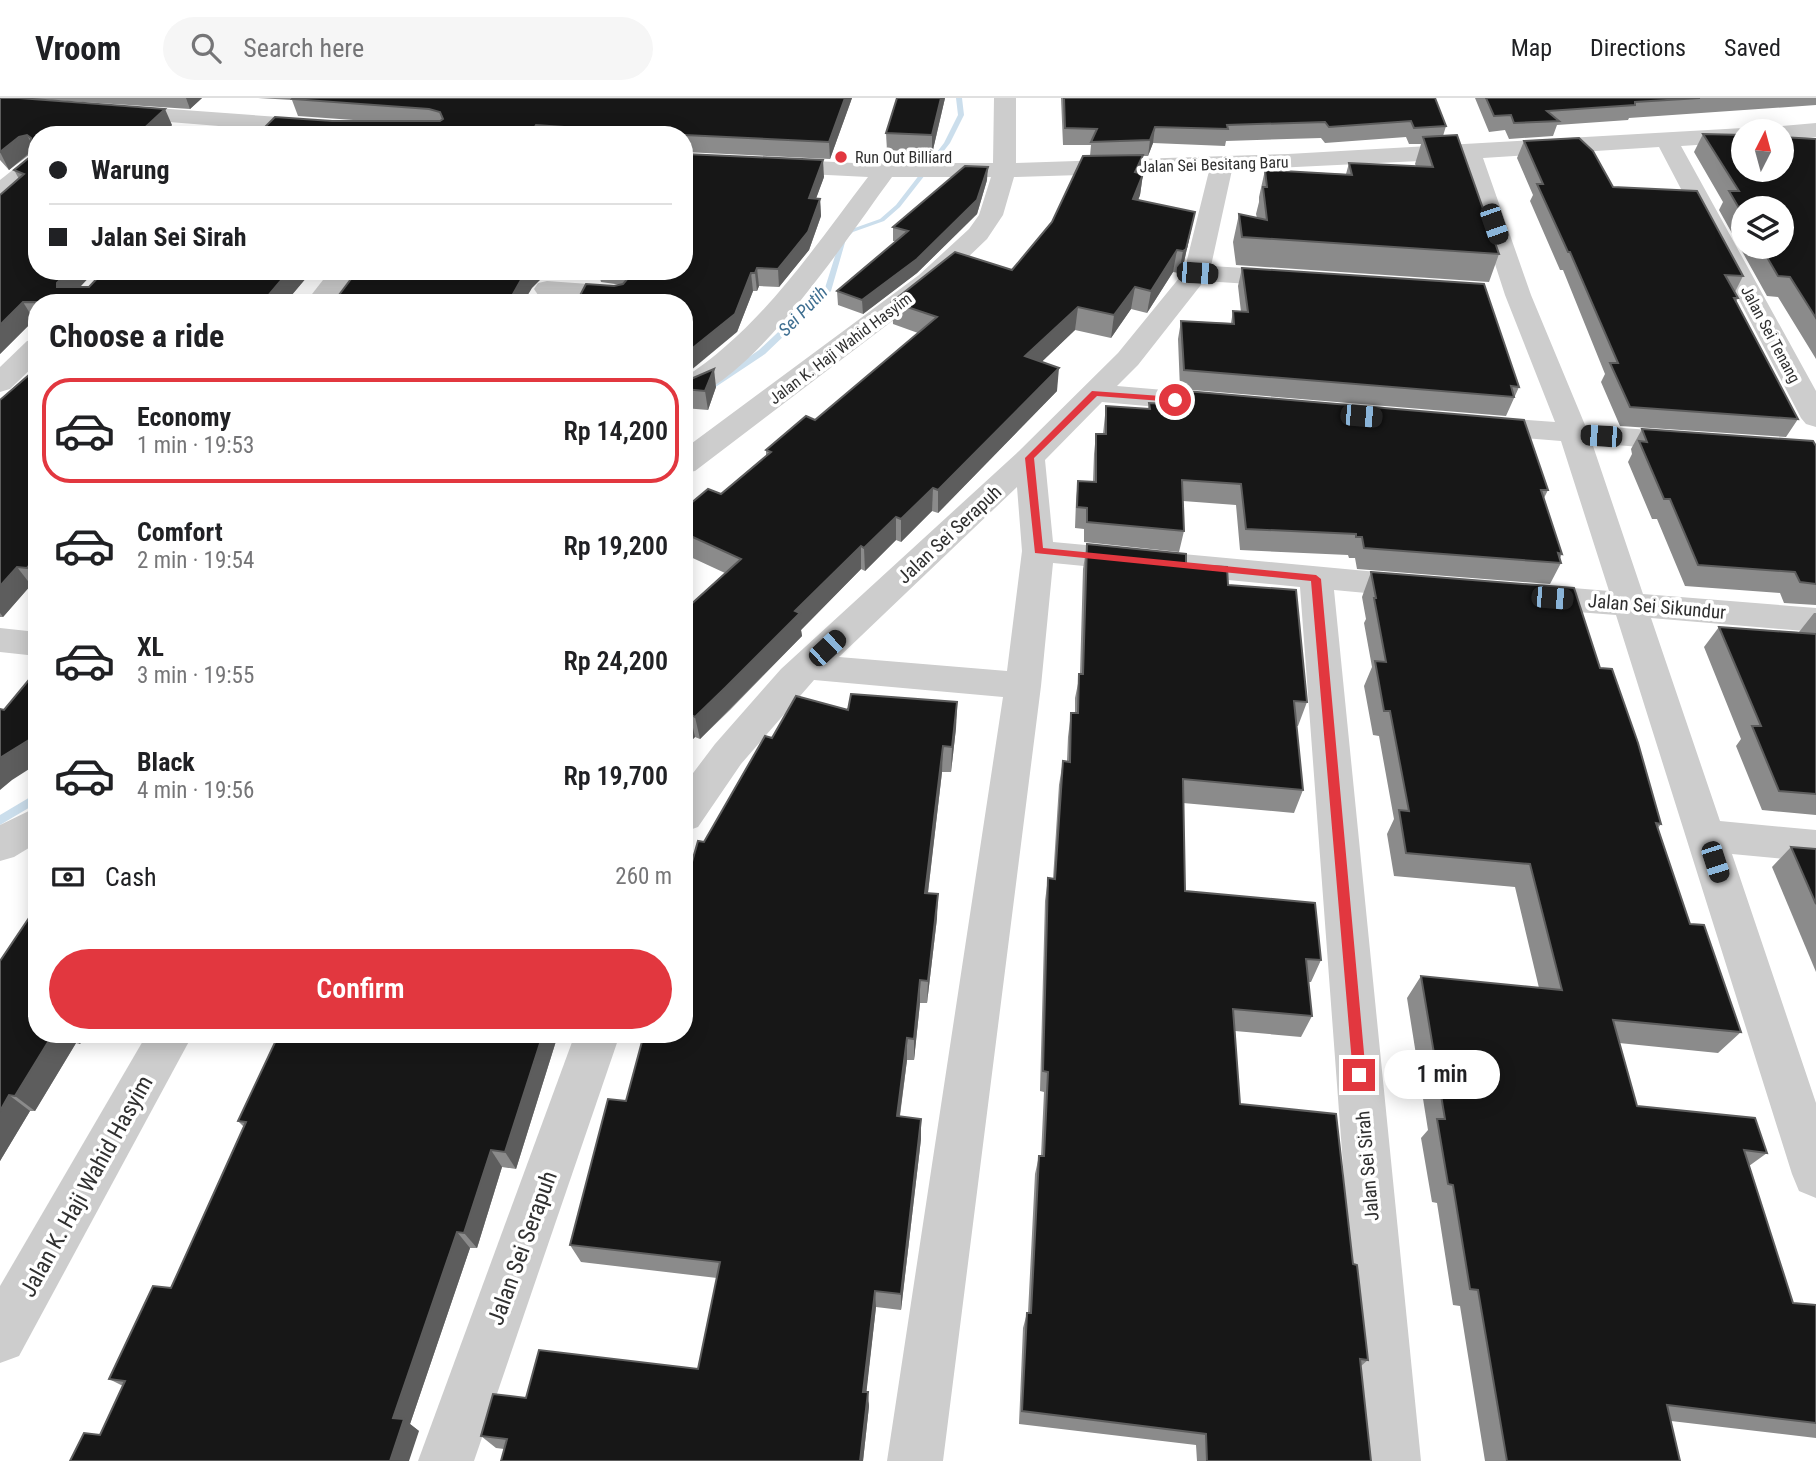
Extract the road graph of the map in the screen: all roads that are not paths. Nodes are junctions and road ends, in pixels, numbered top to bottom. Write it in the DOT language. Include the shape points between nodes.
graph roads {
  1 [pos="1005,98"];
  2 [pos="93,113"];
  3 [pos="227,126"];
  4 [pos="1816,131"];
  5 [pos="1794,132"];
  6 [pos="1731,136"];
  7 [pos="1667,140"];
  8 [pos="1471,153"];
  9 [pos="693,161"];
  10 [pos="1222,164"];
  11 [pos="28,169"];
  12 [pos="886,171"];
  13 [pos="1004,171"];
  14 [pos="0,192"];
  15 [pos="1197,273"];
  16 [pos="337,280"];
  17 [pos="1323,281"];
  18 [pos="548,288"];
  19 [pos="617,293"];
  20 [pos="1490,293"];
  21 [pos="325,294"];
  22 [pos="1518,295"];
  23 [pos="28,356"];
  24 [pos="0,383"];
  25 [pos="693,384"];
  26 [pos="1095,393"];
  27 [pos="1259,407"];
  28 [pos="1816,418"];
  29 [pos="1451,423"];
  30 [pos="1574,434"];
  31 [pos="1722,444"];
  32 [pos="693,457"];
  33 [pos="1030,458"];
  34 [pos="1038,551"];
  35 [pos="1316,579"];
  36 [pos="1453,590"];
  37 [pos="1494,593"];
  38 [pos="1631,604"];
  39 [pos="1816,620"];
  40 [pos="0,640"];
  41 [pos="28,643"];
  42 [pos="807,667"];
  43 [pos="1023,685"];
  44 [pos="693,803"];
  45 [pos="28,828"];
  46 [pos="1706,836"];
  47 [pos="0,845"];
  48 [pos="1816,846"];
  49 [pos="165,1043"];
  50 [pos="595,1043"];
  51 [pos="1813,1155"];
  52 [pos="13,1291"];
  53 [pos="0,1338"];
  54 [pos="446,1461"];
  55 [pos="915,1461"];
  56 [pos="1393,1461"];
  1 -- 13 [label="street, Jalan K. Haji Wahid Hasyim"];
  2 -- 3 [label="street"];
  4 -- 5 [label="street"];
  6 -- 7 [label="street, Jalan Sei Besitang Baru"];
  7 -- 8 [label="street, Jalan Sei Besitang Baru"];
  7 -- 28 [label="street, Jalan Sei Tenang"];
  8 -- 10 [label="street, Jalan Sei Besitang Baru"];
  8 -- 22 [label="street"];
  9 -- 12 [label="street, Jalan Sei Besitang Baru"];
  10 -- 13 [label="street, Jalan Sei Besitang Baru"];
  10 -- 15 [label="street, Jalan Sei Serapuh"];
  11 -- 14 [label="street"];
  12 -- 13 [label="street, Jalan Sei Besitang Baru"];
  12 -- 25 [label="street" via="788,302 744,347"];
  13 -- 32 [label="street, Jalan K. Haji Wahid Hasyim" via="991,215 961,253"];
  15 -- 17 [label="street"];
  15 -- 26 [label="street, Jalan Sei Serapuh"];
  16 -- 21 [label="street"];
  18 -- 19 [label="street"];
  20 -- 22 [label="street"];
  22 -- 30 [label="street"];
  23 -- 24 [label="street"];
  26 -- 27 [label="street"];
  26 -- 33 [label="street, Jalan Sei Serapuh"];
  29 -- 30 [label="street"];
  30 -- 31 [label="street"];
  30 -- 38 [label="street"];
  33 -- 34 [label="street"];
  33 -- 42 [label="street, Jalan Sei Serapuh"];
  34 -- 35 [label="street"];
  34 -- 43 [label="street"];
  35 -- 36 [label="street"];
  35 -- 56 [label="street, Jalan Sei Sirah"];
  37 -- 38 [label="street, Jalan Sei Sikundur"];
  38 -- 39 [label="street, Jalan Sei Sikundur"];
  38 -- 46 [label="street"];
  40 -- 41 [label="street"];
  42 -- 43 [label="street"];
  42 -- 44 [label="street, Jalan Sei Serapuh" via="728,754"];
  43 -- 55 [label="street"];
  45 -- 47 [label="street"];
  46 -- 48 [label="street"];
  46 -- 51 [label="street"];
  49 -- 52 [label="street, Jalan K. Haji Wahid Hasyim"];
  50 -- 54 [label="street, Jalan Sei Serapuh"];
  52 -- 53 [label="street, Jalan K. Haji Wahid Hasyim"];
}
